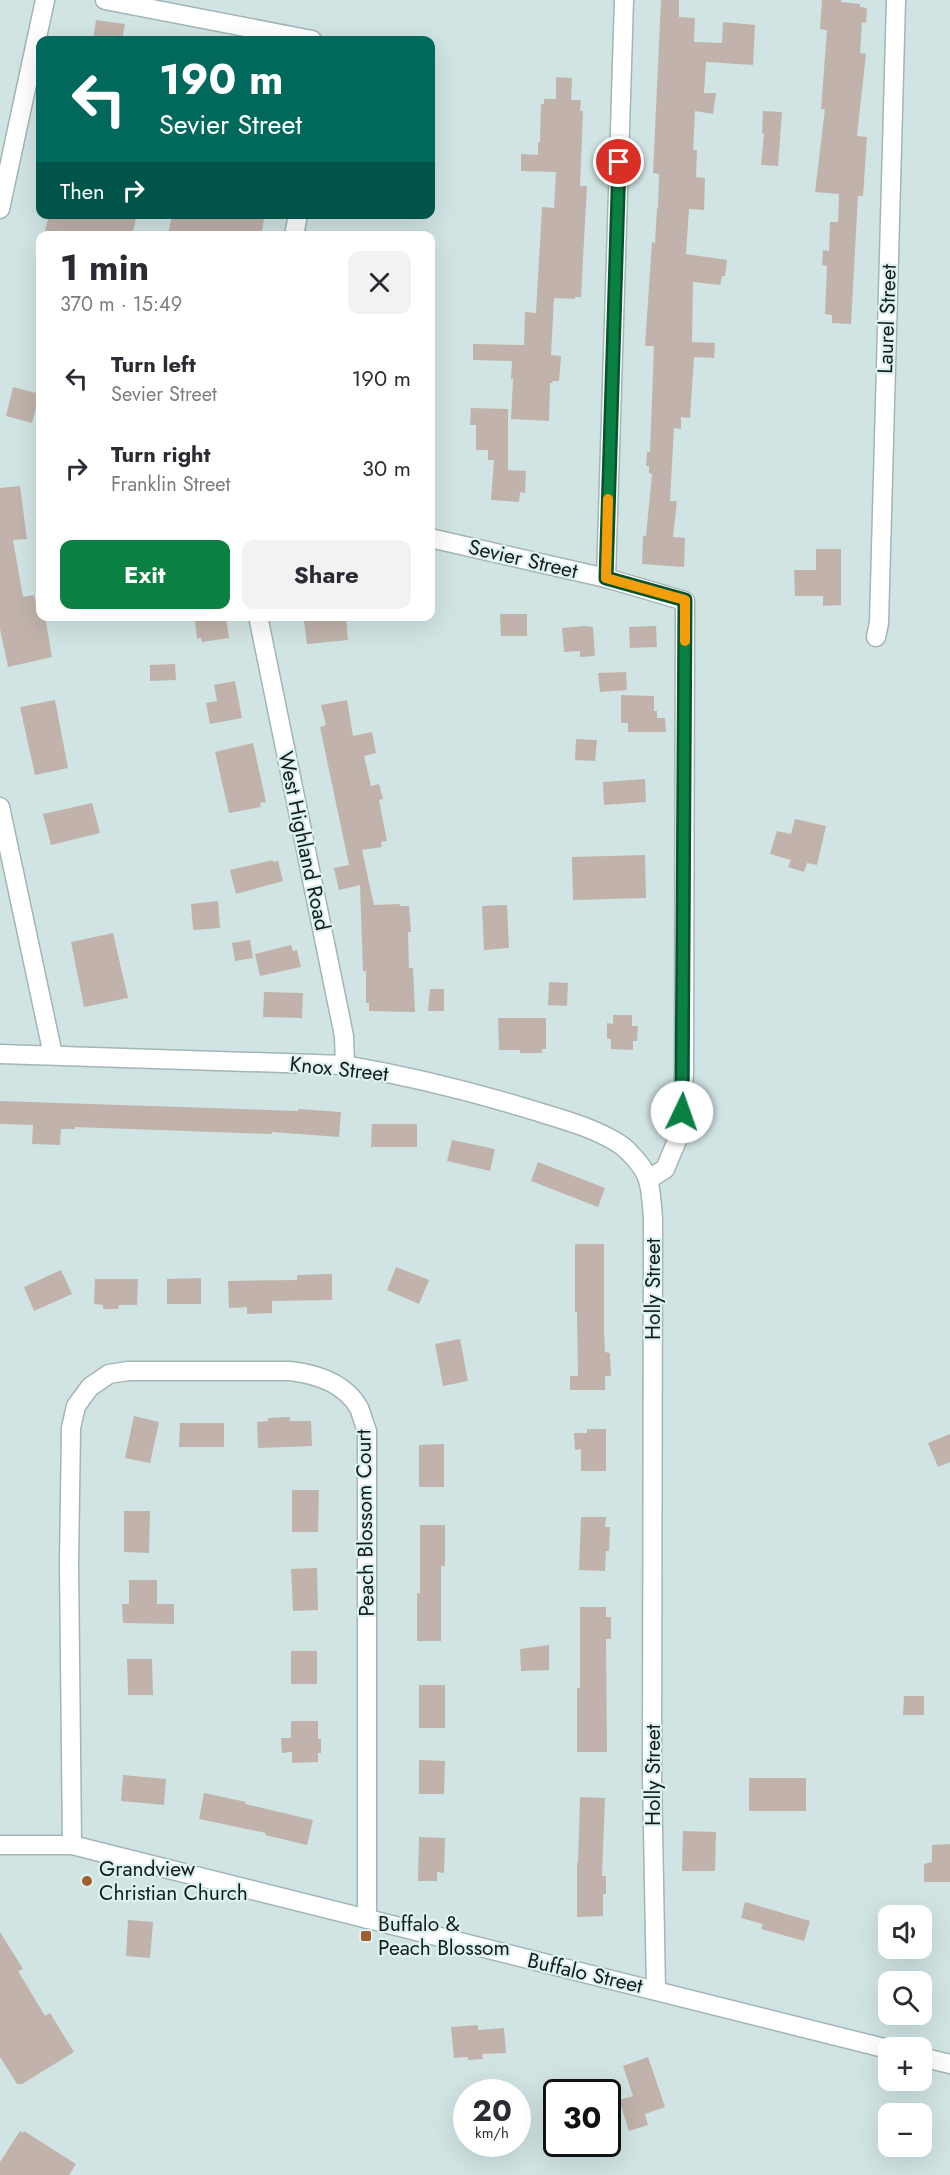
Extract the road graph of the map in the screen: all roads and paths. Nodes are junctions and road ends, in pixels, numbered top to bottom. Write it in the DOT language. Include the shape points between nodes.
graph roads {
  1 [pos="45,0"];
  2 [pos="105,0"];
  3 [pos="624,0"];
  4 [pos="896,0"];
  5 [pos="37,36"];
  6 [pos="291,36"];
  7 [pos="36,42"];
  8 [pos="0,209"];
  9 [pos="435,539"];
  10 [pos="606,578"];
  11 [pos="259,621"];
  12 [pos="876,637"];
  13 [pos="0,807"];
  14 [pos="0,1054"];
  15 [pos="53,1055"];
  16 [pos="345,1065"];
  17 [pos="649,1179"];
  18 [pos="0,1845"];
  19 [pos="72,1845"];
  20 [pos="367,1919"];
  21 [pos="656,1990"];
  22 [pos="878,2046"];
  23 [pos="932,2060"];
  24 [pos="950,2064"];
  1 -- 5 [label="street"];
  2 -- 6 [label="street"];
  3 -- 10 [label="street"];
  4 -- 12 [label="street, Laurel Street"];
  7 -- 8 [label="street"];
  9 -- 10 [label="street, Sevier Street"];
  10 -- 17 [label="street, Sevier Street" via="685,600 681,1131 665,1169"];
  11 -- 16 [label="street, West Highland Road" via="344,1036"];
  13 -- 15 [label="street"];
  14 -- 15 [label="street, Knox Street"];
  15 -- 16 [label="street, Knox Street"];
  16 -- 17 [label="street, Knox Street" via="468,1090 597,1132 620,1144"];
  17 -- 21 [label="street, Holly Street" via="653,1218 652,1775"];
  18 -- 19 [label="street, Buffalo Street"];
  19 -- 20 [label="street, Buffalo Street"];
  19 -- 20 [label="street, Peach Blossom Court" via="69,1563 71,1428 76,1406 90,1387 110,1374 128,1371 312,1373 347,1395 358,1407 367,1431"];
  20 -- 21 [label="street, Buffalo Street"];
  21 -- 22 [label="street, Buffalo Street"];
  23 -- 24 [label="street"];
}
